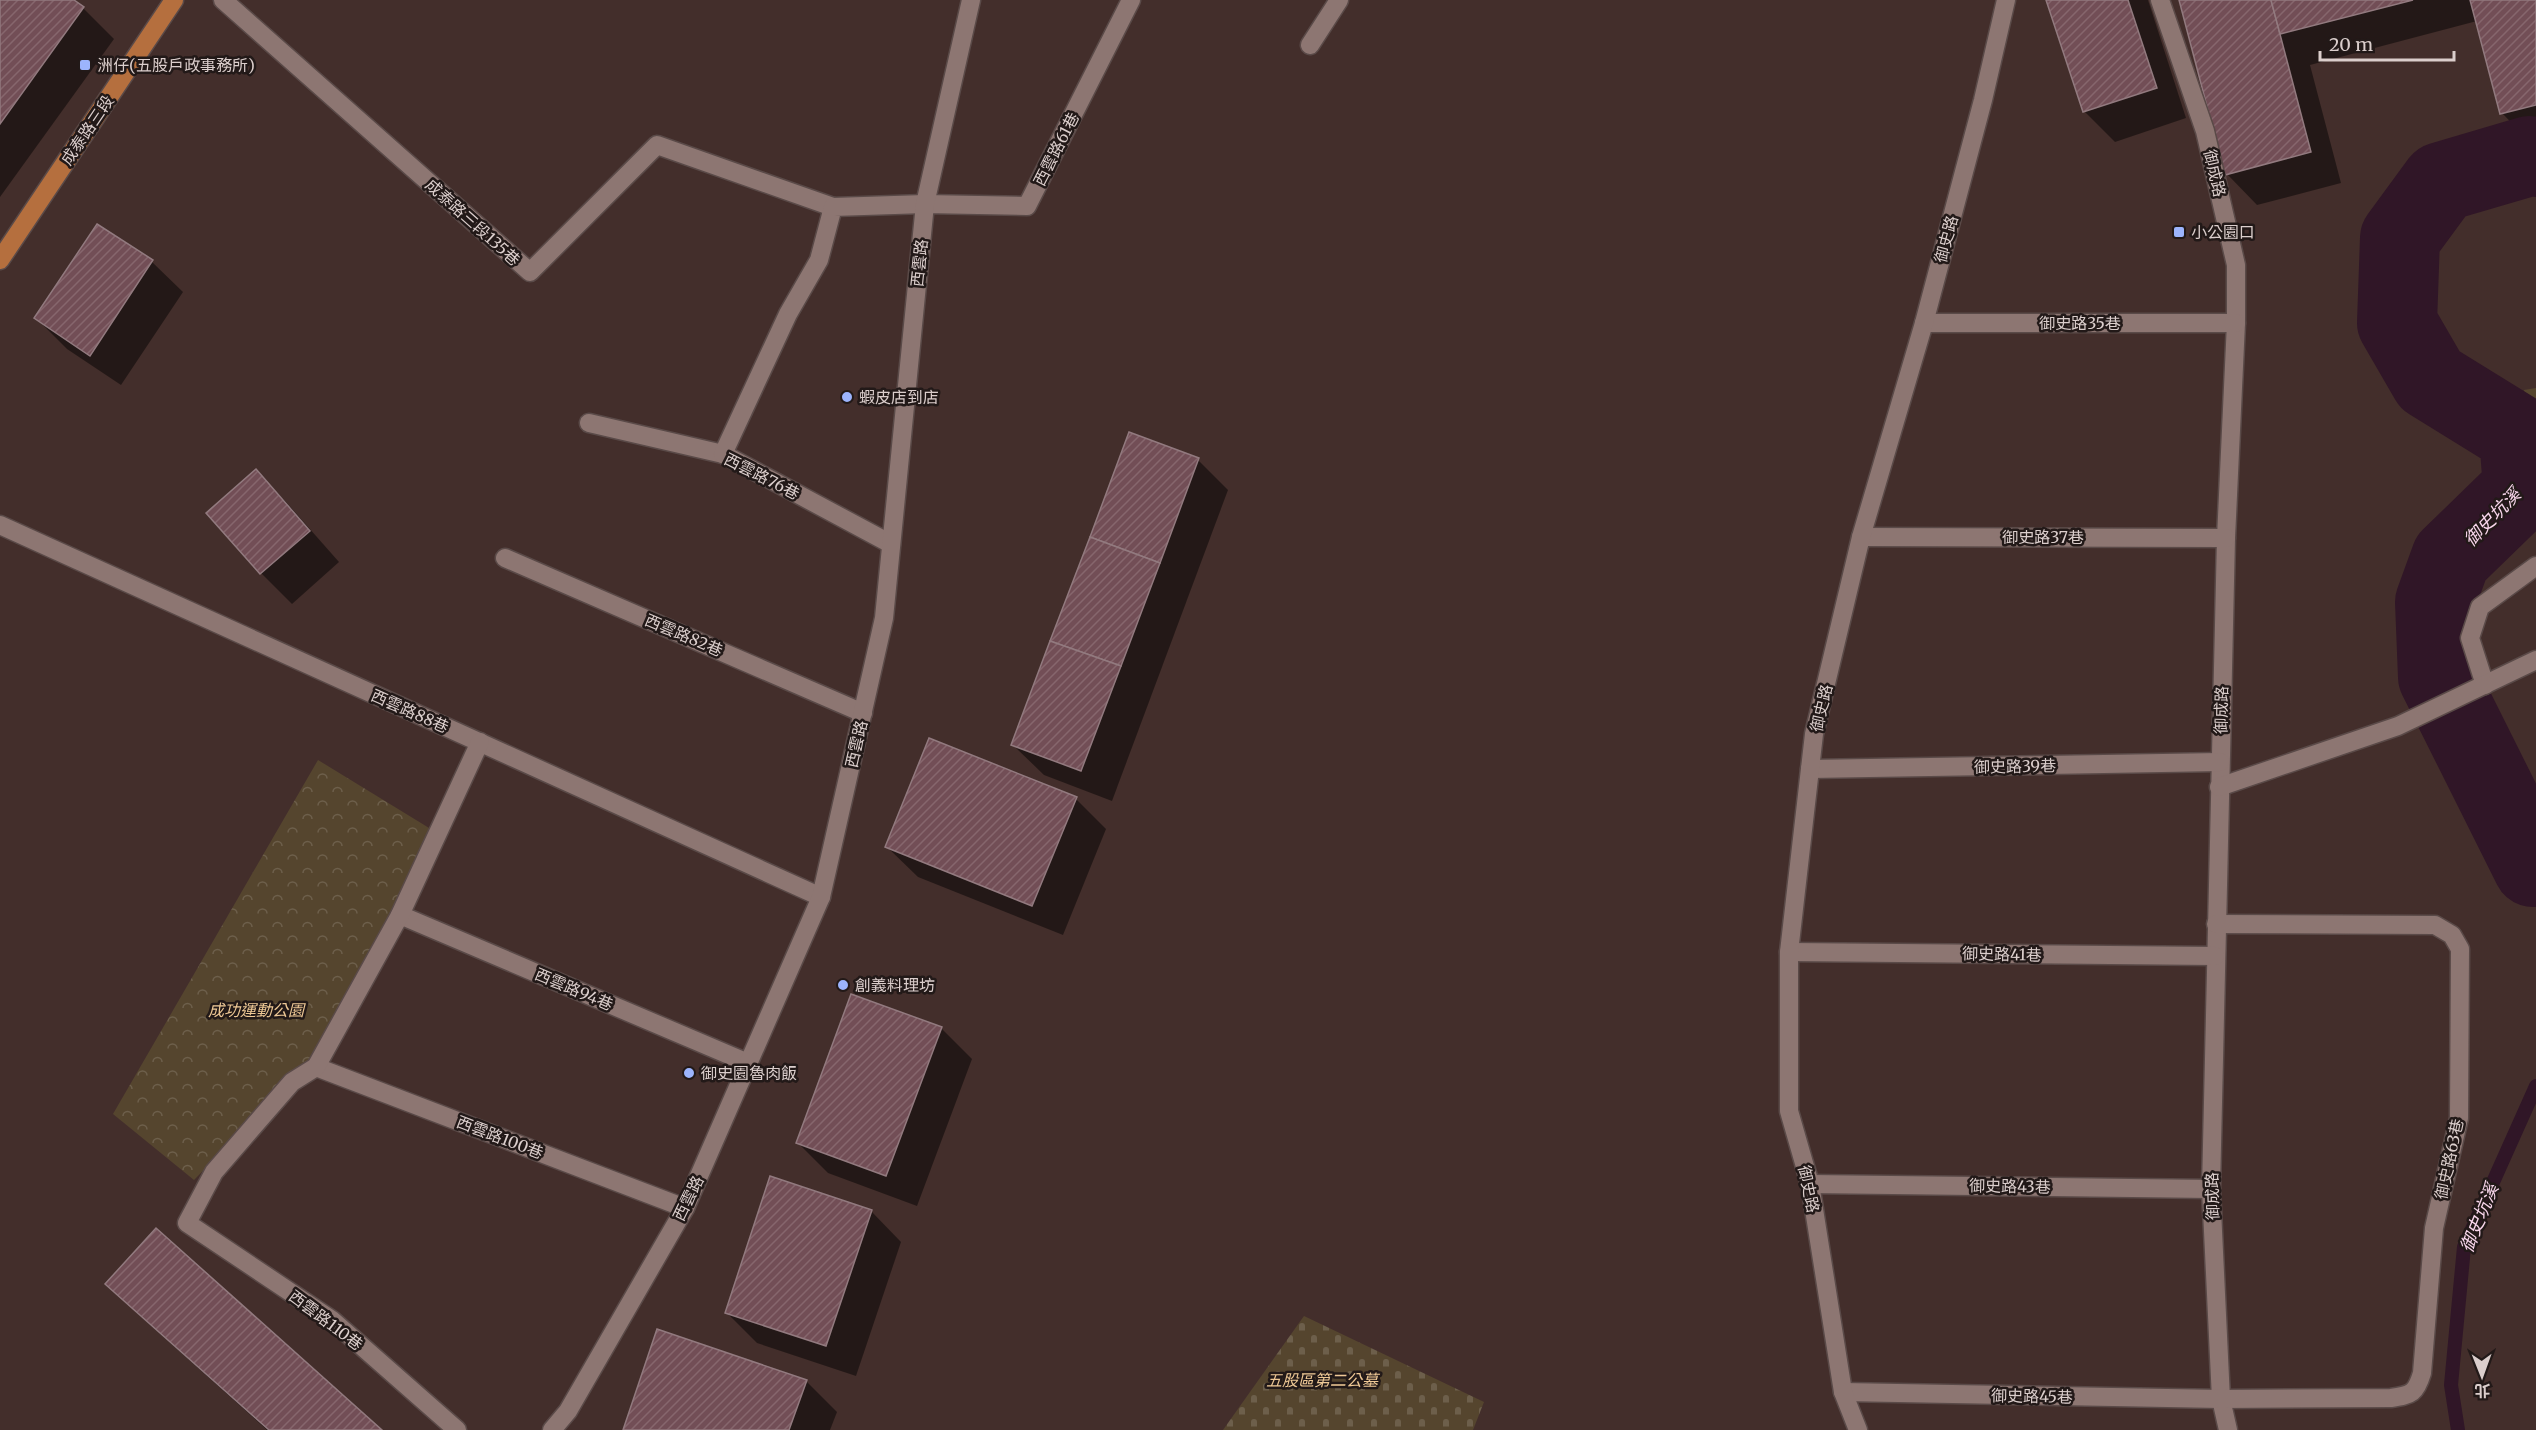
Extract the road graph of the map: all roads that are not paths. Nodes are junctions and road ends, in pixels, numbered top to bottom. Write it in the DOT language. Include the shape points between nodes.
graph roads {
  1 [pos="174,0"];
  2 [pos="224,0"];
  3 [pos="971,0"];
  4 [pos="1131,0"];
  5 [pos="1339,0"];
  6 [pos="2006,0"];
  7 [pos="2160,0"];
  8 [pos="1310,45"];
  9 [pos="925,204"];
  10 [pos="833,207"];
  11 [pos="0,260"];
  12 [pos="1924,323"];
  13 [pos="2236,323"];
  14 [pos="588,423"];
  15 [pos="723,454"];
  16 [pos="0,525"];
  17 [pos="1861,537"];
  18 [pos="2226,538"];
  19 [pos="891,544"];
  20 [pos="505,558"];
  21 [pos="2536,566"];
  22 [pos="2536,660"];
  23 [pos="2485,685"];
  24 [pos="863,713"];
  25 [pos="480,742"];
  26 [pos="2220,762"];
  27 [pos="1810,769"];
  28 [pos="2219,787"];
  29 [pos="821,897"];
  30 [pos="400,915"];
  31 [pos="2216,924"];
  32 [pos="1789,952"];
  33 [pos="2216,956"];
  34 [pos="748,1063"];
  35 [pos="316,1067"];
  36 [pos="1810,1184"];
  37 [pos="2211,1189"];
  38 [pos="685,1208"];
  39 [pos="1843,1392"];
  40 [pos="2221,1399"];
  41 [pos="457,1430"];
  42 [pos="552,1430"];
  43 [pos="1858,1430"];
  44 [pos="2228,1430"];
  1 -- 11 [label="main road, 成泰路三段"];
  2 -- 10 [label="street, 成泰路三段135巷" via="530,272 657,145"];
  3 -- 9 [label="street, 西雲路"];
  4 -- 9 [label="street, 西雲路61巷" via="1028,206"];
  5 -- 8 [label="street"];
  6 -- 12 [label="street, 御史路"];
  7 -- 13 [label="street, 御成路" via="2205,131 2235,265"];
  9 -- 10 [label="street"];
  9 -- 19 [label="street, 西雲路"];
  10 -- 15 [label="street" via="819,260 788,314"];
  12 -- 13 [label="street, 御史路35巷"];
  12 -- 17 [label="street, 御史路"];
  13 -- 18 [label="street, 御成路"];
  14 -- 15 [label="street, 西雲路76巷"];
  15 -- 19 [label="street, 西雲路76巷"];
  16 -- 25 [label="street, 西雲路88巷"];
  17 -- 18 [label="street, 御史路37巷"];
  17 -- 27 [label="street, 御史路" via="1814,734"];
  18 -- 26 [label="street, 御成路"];
  19 -- 24 [label="street, 西雲路" via="884,618"];
  20 -- 24 [label="street, 西雲路82巷"];
  21 -- 23 [label="street" via="2480,607 2470,638"];
  22 -- 23 [label="street"];
  23 -- 28 [label="street" via="2398,726"];
  24 -- 29 [label="street, 西雲路"];
  25 -- 29 [label="street, 西雲路88巷"];
  25 -- 30 [label="street"];
  26 -- 27 [label="street, 御史路39巷"];
  26 -- 28 [label="street, 御成路"];
  27 -- 32 [label="street, 御史路"];
  28 -- 31 [label="street, 御成路"];
  29 -- 34 [label="street, 西雲路"];
  30 -- 34 [label="street, 西雲路94巷"];
  30 -- 35 [label="street"];
  31 -- 33 [label="street, 御成路"];
  31 -- 40 [label="street, 御史路63巷" via="2435,925 2452,935 2460,949 2459,1118 2434,1228 2422,1373 2417,1388 2407,1396 2391,1398"];
  32 -- 33 [label="street, 御史路41巷"];
  32 -- 36 [label="street, 御史路" via="1790,1111"];
  33 -- 37 [label="street, 御成路"];
  34 -- 38 [label="street, 西雲路"];
  35 -- 38 [label="street, 西雲路100巷"];
  35 -- 41 [label="street, 西雲路110巷" via="292,1082 214,1172 186,1223 332,1320"];
  36 -- 37 [label="street, 御史路43巷"];
  36 -- 39 [label="street, 御史路"];
  37 -- 40 [label="street, 御成路"];
  38 -- 42 [label="street, 西雲路" via="568,1411"];
  39 -- 40 [label="street, 御史路45巷"];
  39 -- 43 [label="street, 御史路"];
  40 -- 44 [label="street, 御成路"];
}
